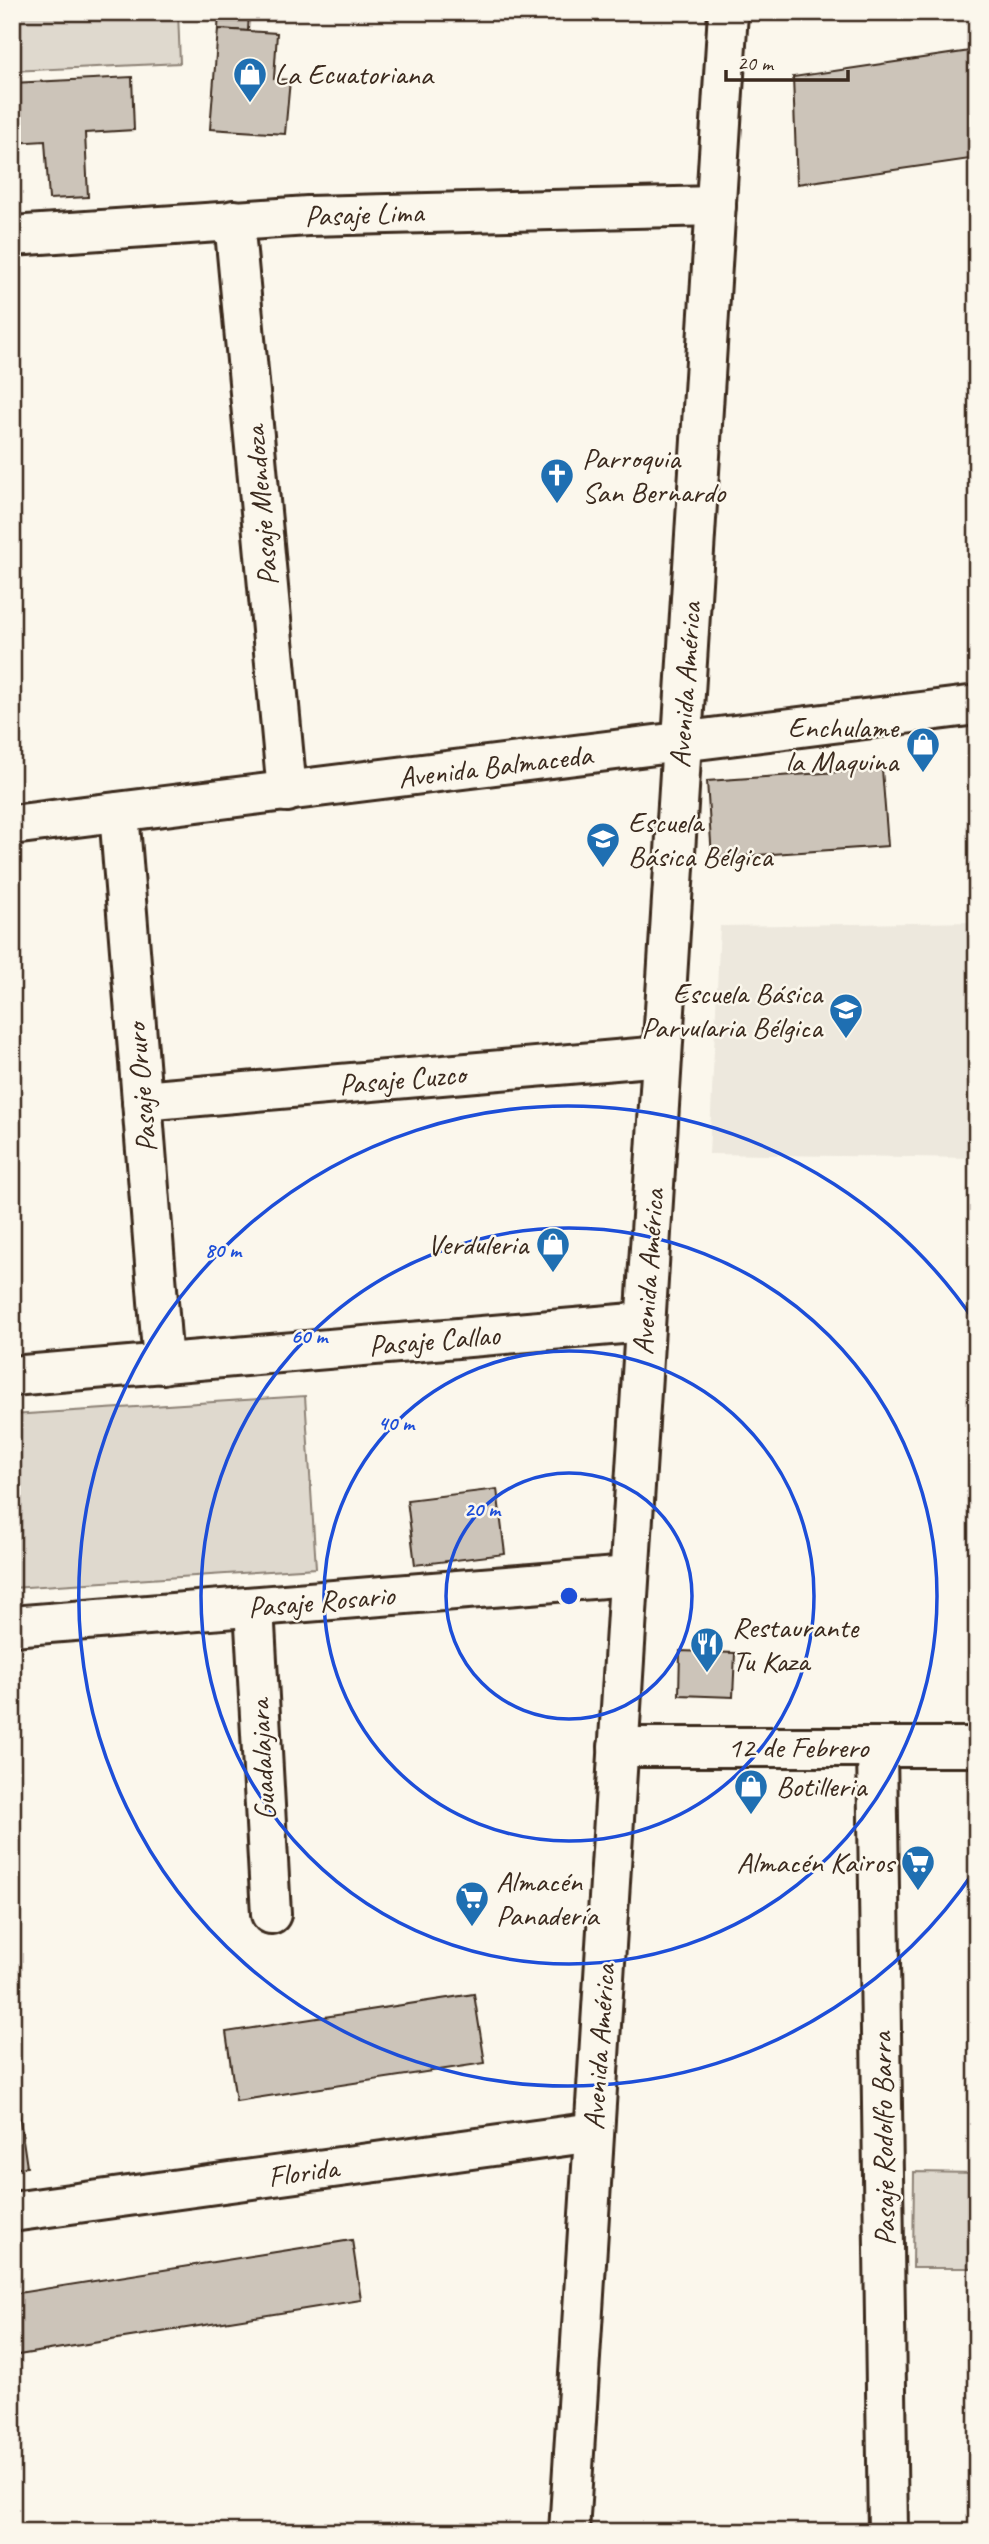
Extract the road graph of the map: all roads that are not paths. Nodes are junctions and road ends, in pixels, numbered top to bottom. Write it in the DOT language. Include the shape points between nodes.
graph roads {
  1 [pos="728,12"];
  2 [pos="716,206"];
  3 [pos="234,220"];
  4 [pos="12,236"];
  5 [pos="977,705"];
  6 [pos="682,742"];
  7 [pos="287,792"];
  8 [pos="119,812"];
  9 [pos="12,825"];
  10 [pos="662,1056"];
  11 [pos="142,1101"];
  12 [pos="646,1322"];
  13 [pos="163,1364"];
  14 [pos="12,1376"];
  15 [pos="629,1576"];
  16 [pos="254,1606"];
  17 [pos="12,1626"];
  18 [pos="618,1747"];
  19 [pos="877,1747"];
  20 [pos="977,1747"];
  21 [pos="271,1914"];
  22 [pos="594,2132"];
  23 [pos="12,2213"];
  24 [pos="569,2532"];
  25 [pos="888,2532"];
  1 -- 2 [label="street, Avenida América"];
  2 -- 3 [label="street, Pasaje Lima"];
  2 -- 6 [label="street, Avenida América"];
  3 -- 4 [label="street, Pasaje Lima"];
  3 -- 7 [label="street, Pasaje Mendoza"];
  5 -- 6 [label="street, Avenida Balmaceda"];
  6 -- 7 [label="street, Avenida Balmaceda"];
  6 -- 10 [label="street, Avenida América"];
  7 -- 8 [label="street, Avenida Balmaceda"];
  8 -- 9 [label="street, Avenida Balmaceda"];
  8 -- 11 [label="street, Pasaje Oruro"];
  10 -- 11 [label="street, Pasaje Cuzco"];
  10 -- 12 [label="street, Avenida América"];
  11 -- 13 [label="street, Pasaje Oruro"];
  12 -- 13 [label="street, Pasaje Callao"];
  12 -- 15 [label="street, Avenida América"];
  13 -- 14 [label="street, Pasaje Callao"];
  15 -- 16 [label="street, Pasaje Rosario"];
  15 -- 18 [label="street, Avenida América"];
  16 -- 17 [label="street, Pasaje Rosario"];
  16 -- 21 [label="street, Guadalajara"];
  18 -- 19 [label="street, 12 de Febrero"];
  18 -- 22 [label="street, Avenida América"];
  19 -- 20 [label="street, 12 de Febrero"];
  19 -- 25 [label="street, Pasaje Rodolfo Barra"];
  22 -- 23 [label="street, Florida"];
  22 -- 24 [label="street, Avenida América"];
}
